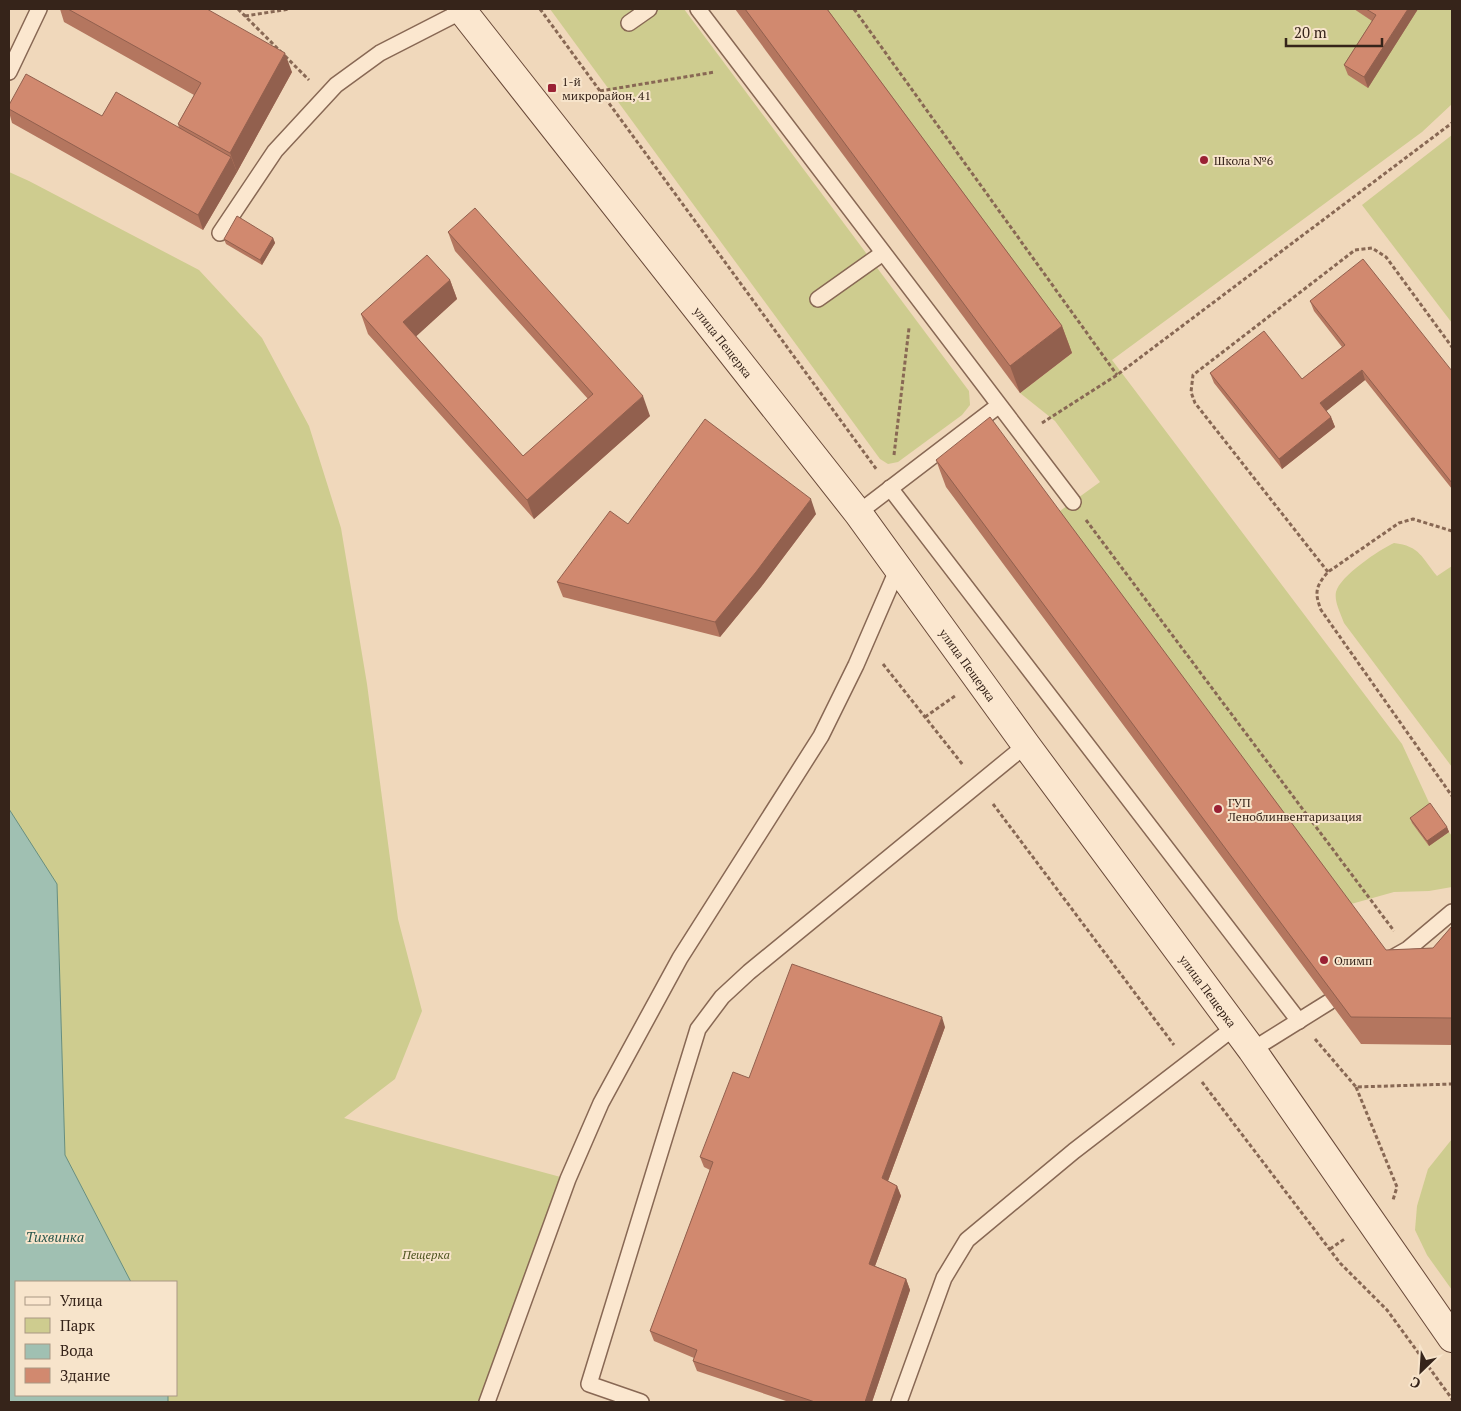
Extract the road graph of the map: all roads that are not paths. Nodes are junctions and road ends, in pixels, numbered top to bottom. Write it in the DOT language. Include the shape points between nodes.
graph roads {
  1 [pos="39,9"];
  2 [pos="463,9"];
  3 [pos="649,9"];
  4 [pos="698,9"];
  5 [pos="629,23"];
  6 [pos="9,72"];
  7 [pos="220,233"];
  8 [pos="883,253"];
  9 [pos="818,299"];
  10 [pos="998,406"];
  11 [pos="890,488"];
  12 [pos="1073,502"];
  13 [pos="858,513"];
  14 [pos="898,568"];
  15 [pos="1026,745"];
  16 [pos="1452,912"];
  17 [pos="1385,961"];
  18 [pos="1329,1002"];
  19 [pos="1299,1020"];
  20 [pos="1235,1027"];
  21 [pos="1252,1050"];
  22 [pos="1452,1338"];
  23 [pos="487,1402"];
  24 [pos="641,1402"];
  25 [pos="899,1402"];
  1 -- 6 [label="lane"];
  2 -- 7 [label="lane" via="380,53 336,85 275,151"];
  2 -- 13 [label="street, улица Пещерка"];
  3 -- 5 [label="lane"];
  4 -- 8 [label="lane"];
  8 -- 9 [label="lane"];
  8 -- 10 [label="lane"];
  10 -- 11 [label="lane"];
  10 -- 12 [label="lane"];
  11 -- 13 [label="lane"];
  11 -- 19 [label="lane"];
  13 -- 14 [label="street, улица Пещерка"];
  14 -- 15 [label="street, улица Пещерка"];
  14 -- 23 [label="lane" via="821,736 680,958 601,1103 568,1179"];
  15 -- 20 [label="street, улица Пещерка"];
  15 -- 24 [label="lane" via="749,972 722,997 698,1029 589,1384"];
  16 -- 17 [label="lane" via="1408,950"];
  18 -- 19 [label="lane"];
  19 -- 21 [label="lane"];
  20 -- 21 [label="street, улица Пещерка"];
  20 -- 25 [label="lane" via="1046,1174 967,1240 944,1278"];
  21 -- 22 [label="street, улица Пещерка"];
}
